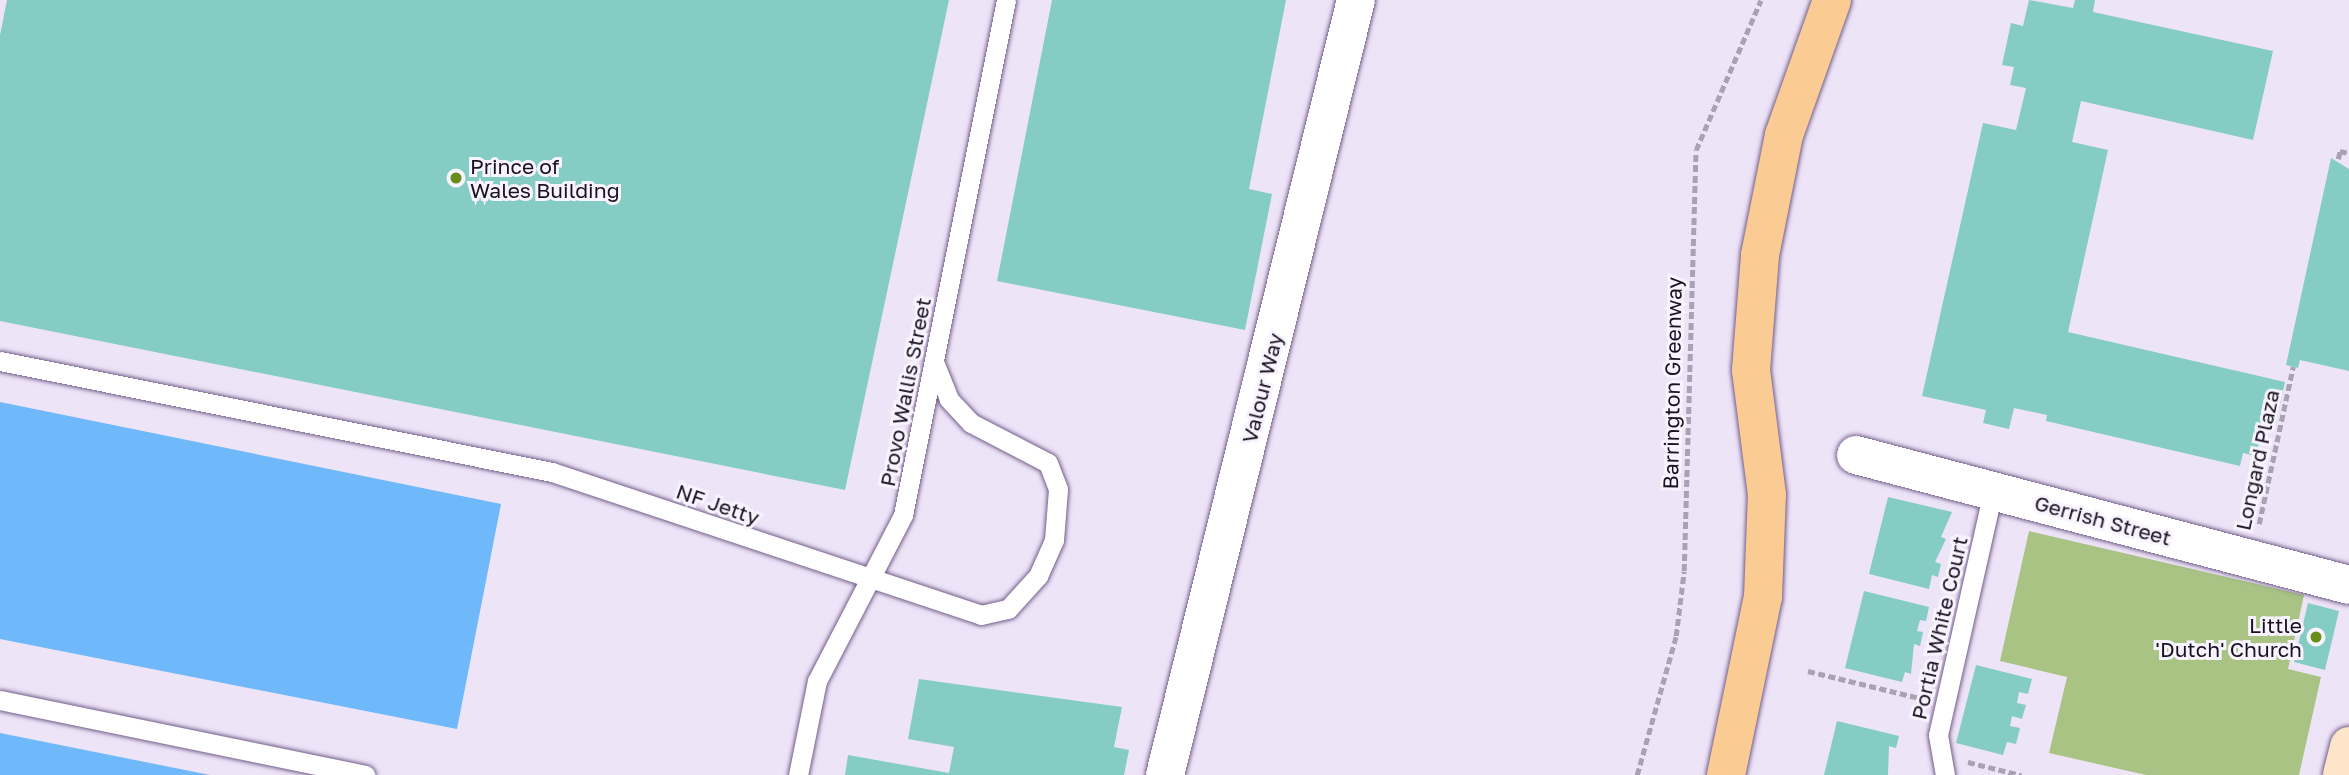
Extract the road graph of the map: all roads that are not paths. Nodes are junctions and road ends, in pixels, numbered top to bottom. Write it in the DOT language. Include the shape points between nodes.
graph roads {
  1 [pos="1006,0"];
  2 [pos="1356,0"];
  3 [pos="1832,0"];
  4 [pos="0,361"];
  5 [pos="934,362"];
  6 [pos="1856,454"];
  7 [pos="1993,491"];
  8 [pos="870,579"];
  9 [pos="2349,585"];
  10 [pos="0,700"];
  11 [pos="2349,746"];
  12 [pos="1944,765"];
  13 [pos="365,775"];
  14 [pos="798,775"];
  15 [pos="1165,775"];
  16 [pos="1726,775"];
  17 [pos="2342,775"];
  1 -- 5 [label="lane, Provo Wallis Street"];
  2 -- 15 [label="street, Valour Way"];
  3 -- 16 [label="main road" via="1784,135 1760,255 1751,370 1767,495 1763,597"];
  4 -- 8 [label="lane, NF Jetty" via="552,472"];
  5 -- 8 [label="lane, Provo Wallis Street" via="903,515"];
  5 -- 8 [label="lane, NF Jetty" via="949,399 971,423 1048,463 1058,489 1054,540 1038,576 1008,609 981,615"];
  6 -- 7 [label="street, Gerrish Street"];
  7 -- 9 [label="street, Gerrish Street"];
  7 -- 12 [label="lane, Portia White Court" via="1938,735"];
  8 -- 14 [label="lane, Provo Wallis Street" via="817,681"];
  10 -- 13 [label="lane"];
  11 -- 17 [label="street"];
}
